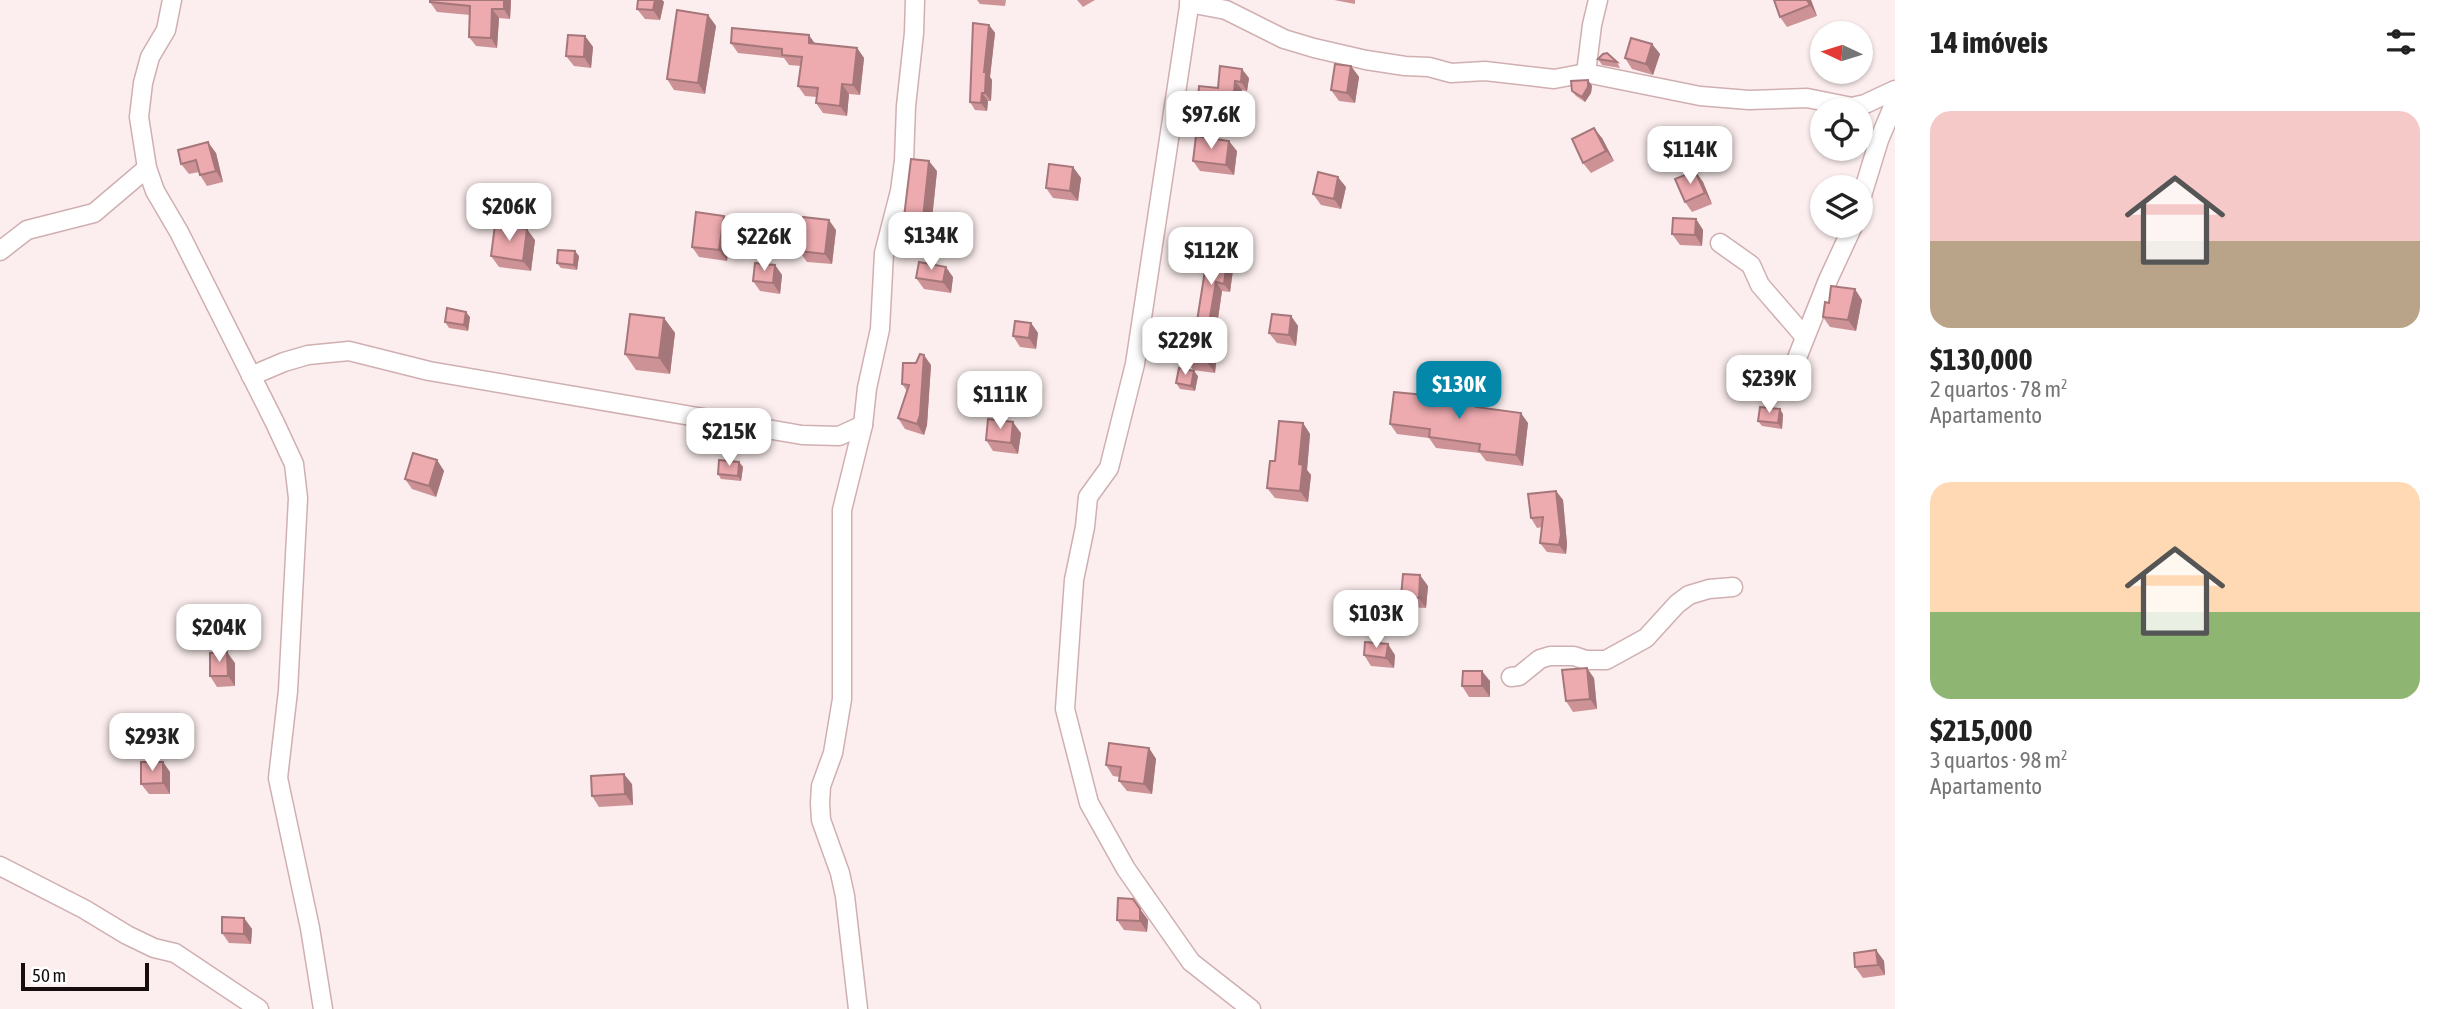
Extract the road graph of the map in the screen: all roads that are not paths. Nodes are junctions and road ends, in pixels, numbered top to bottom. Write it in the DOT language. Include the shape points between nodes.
graph roads {
  1 [pos="172,0"];
  2 [pos="915,0"];
  3 [pos="1598,0"];
  4 [pos="1189,1"];
  5 [pos="1586,74"];
  6 [pos="1895,90"];
  7 [pos="1895,102"];
  8 [pos="147,168"];
  9 [pos="1868,175"];
  10 [pos="1847,238"];
  11 [pos="1720,243"];
  12 [pos="0,251"];
  13 [pos="1805,337"];
  14 [pos="1797,358"];
  15 [pos="251,376"];
  16 [pos="863,425"];
  17 [pos="1733,587"];
  18 [pos="1511,677"];
  19 [pos="0,866"];
  20 [pos="260,1009"];
  21 [pos="323,1009"];
  22 [pos="858,1009"];
  23 [pos="1251,1009"];
  1 -- 8 [label="street" via="166,30 150,57 143,83 139,117"];
  2 -- 16 [label="street" via="904,161 884,253 880,329"];
  3 -- 5 [label="street"];
  4 -- 5 [label="street" via="1226,10 1284,39 1366,60 1451,73 1485,71 1554,79"];
  4 -- 23 [label="street" via="1135,364 1109,468 1088,497 1074,580 1065,709 1089,803 1126,869 1191,962"];
  5 -- 6 [label="street" via="1700,96 1807,98 1852,107"];
  7 -- 9 [label="street"];
  8 -- 12 [label="street" via="94,214 27,230"];
  8 -- 15 [label="street"];
  10 -- 13 [label="street"];
  11 -- 13 [label="street" via="1752,265 1760,285"];
  13 -- 14 [label="street"];
  15 -- 16 [label="street" via="308,355 349,351 442,373 802,435 839,436"];
  15 -- 21 [label="street" via="294,464 288,691 278,778"];
  16 -- 22 [label="street" via="842,510 842,699 820,803 845,896"];
  17 -- 18 [label="street" via="1689,595 1646,638 1603,661 1550,656"];
  19 -- 20 [label="street" via="127,935 175,953"];
}
